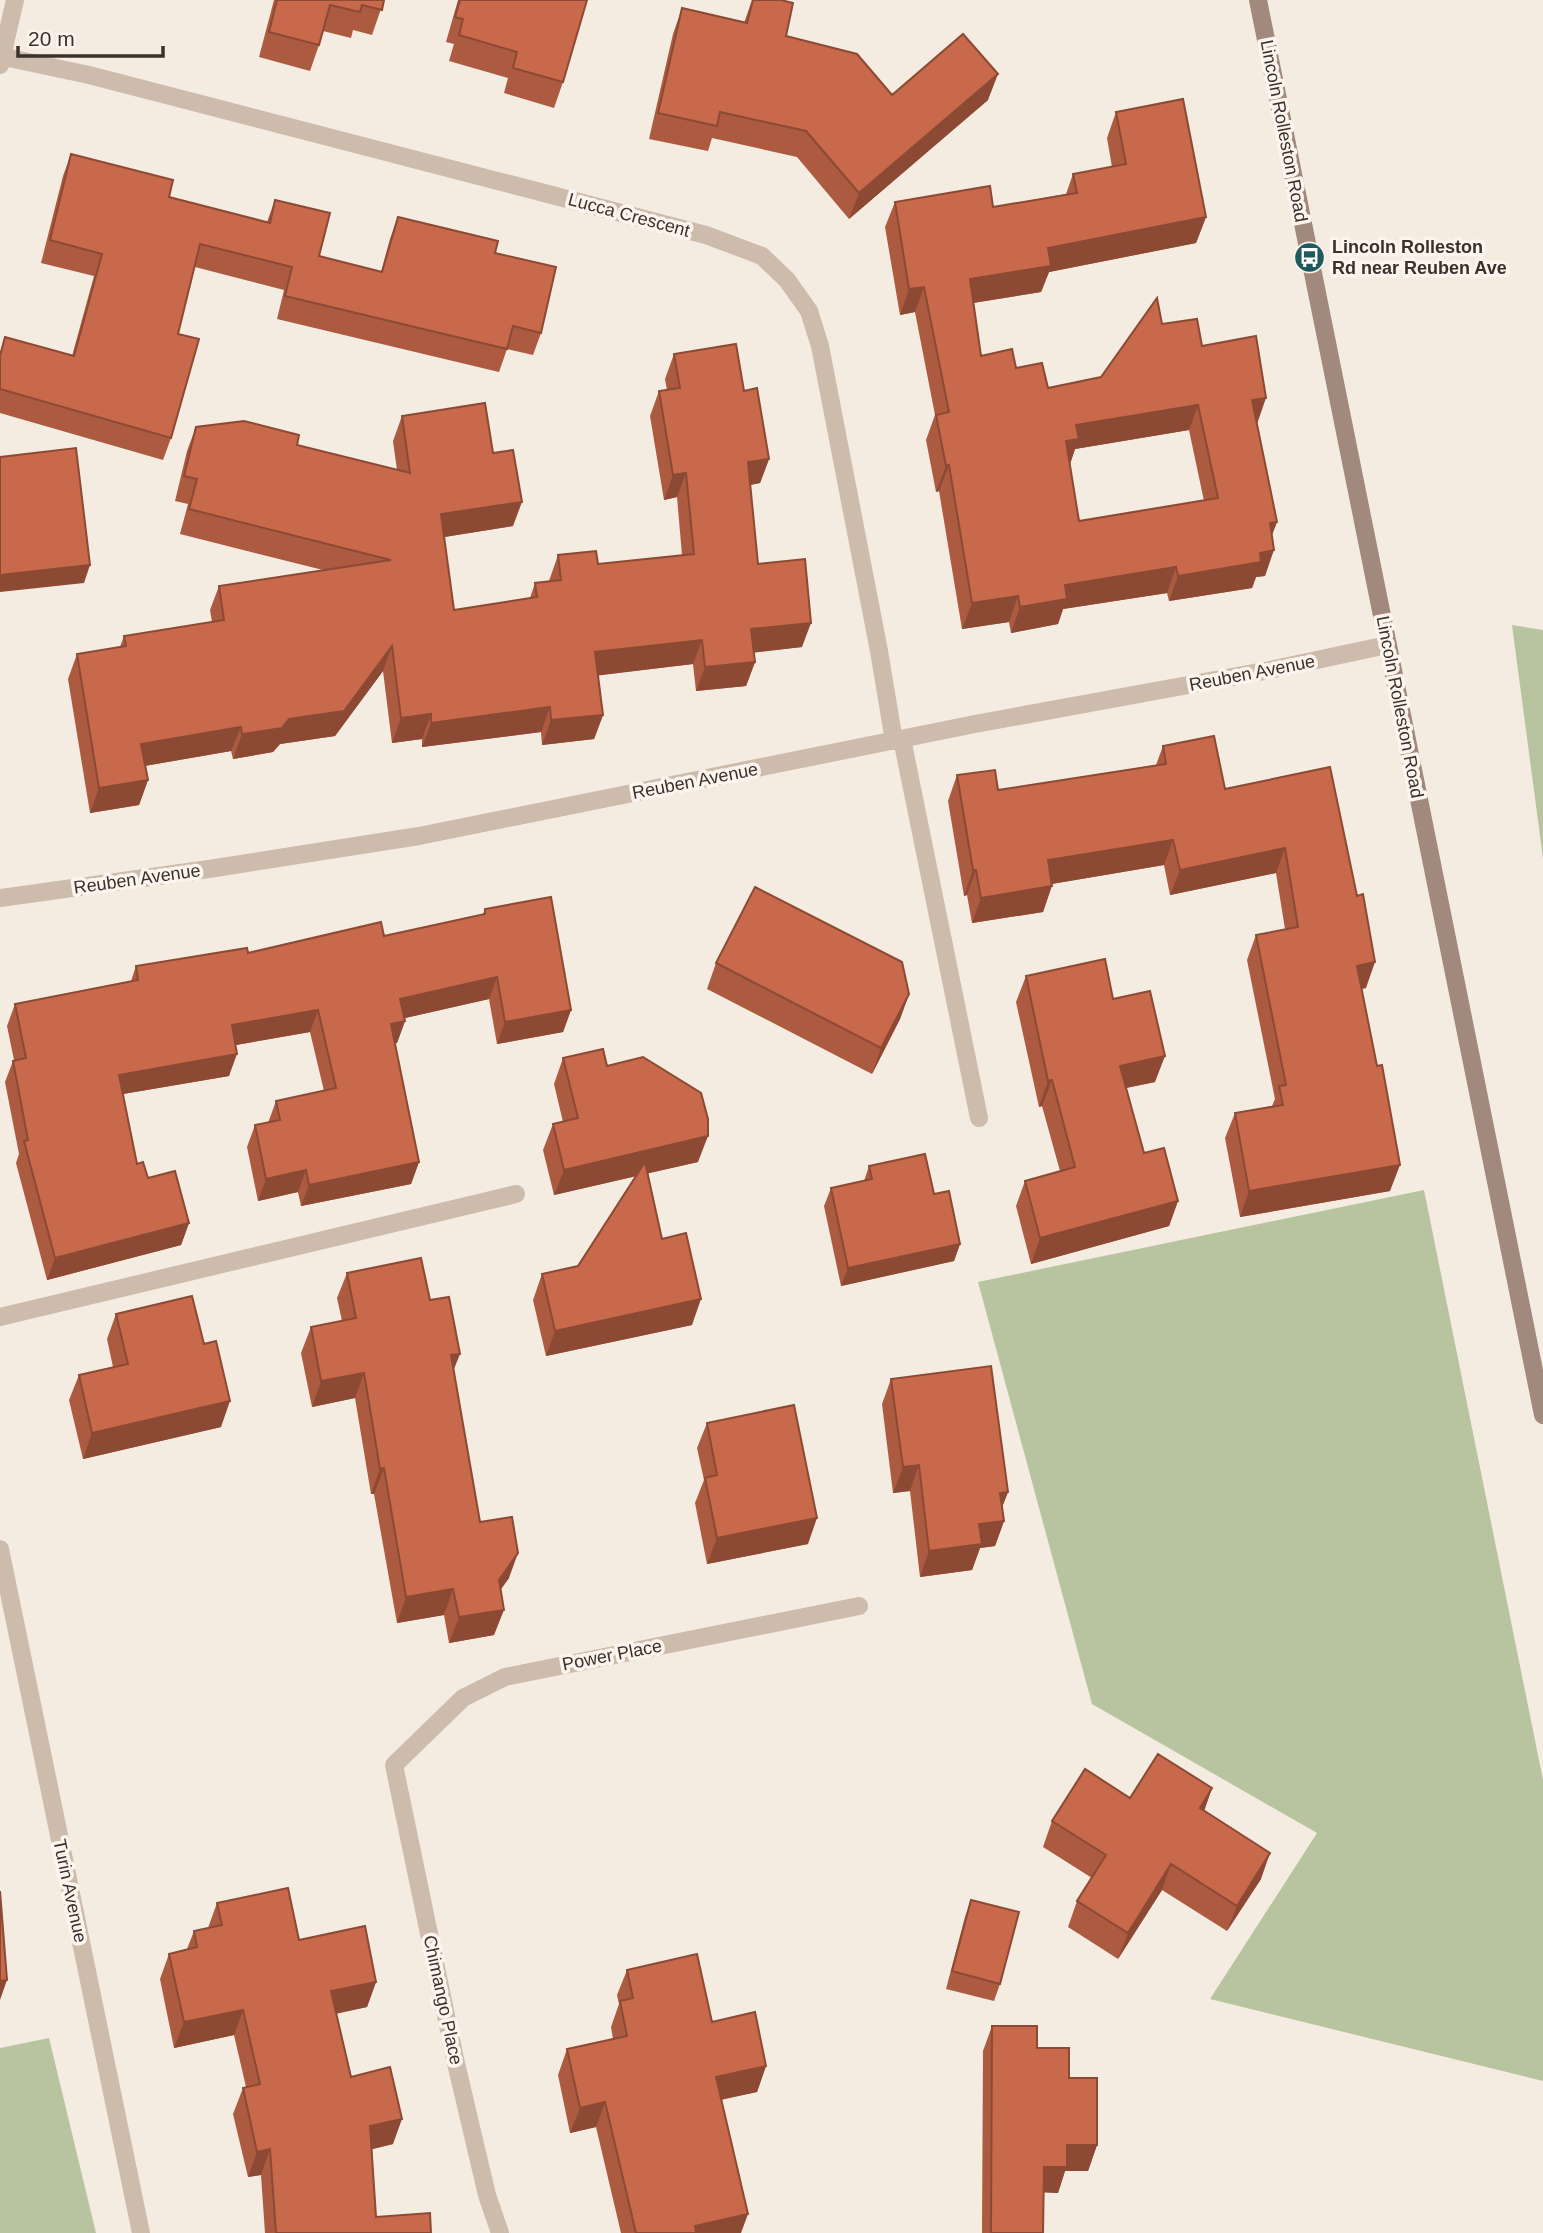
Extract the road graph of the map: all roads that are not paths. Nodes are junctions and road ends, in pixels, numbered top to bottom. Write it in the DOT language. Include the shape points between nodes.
graph roads {
  1 [pos="15,0"];
  2 [pos="1258,0"];
  3 [pos="1,59"];
  4 [pos="1387,645"];
  5 [pos="898,740"];
  6 [pos="0,898"];
  7 [pos="979,1118"];
  8 [pos="516,1194"];
  9 [pos="0,1317"];
  10 [pos="1543,1415"];
  11 [pos="0,1549"];
  12 [pos="859,1606"];
  13 [pos="394,1765"];
  14 [pos="141,2233"];
  15 [pos="500,2233"];
  1 -- 3 [label="street"];
  2 -- 4 [label="main road, Lincoln Rolleston Road"];
  3 -- 5 [label="street, Lucca Crescent" via="89,75 706,235 762,256 809,311 820,346"];
  4 -- 5 [label="street, Reuben Avenue"];
  4 -- 10 [label="main road, Lincoln Rolleston Road"];
  5 -- 6 [label="street, Reuben Avenue" via="419,836"];
  5 -- 7 [label="street, Lucca Crescent"];
  8 -- 9 [label="street"];
  11 -- 14 [label="street, Turin Avenue"];
  12 -- 13 [label="street, Power Place" via="505,1677 463,1698"];
  13 -- 15 [label="street, Chimango Place" via="455,2059"];
}
